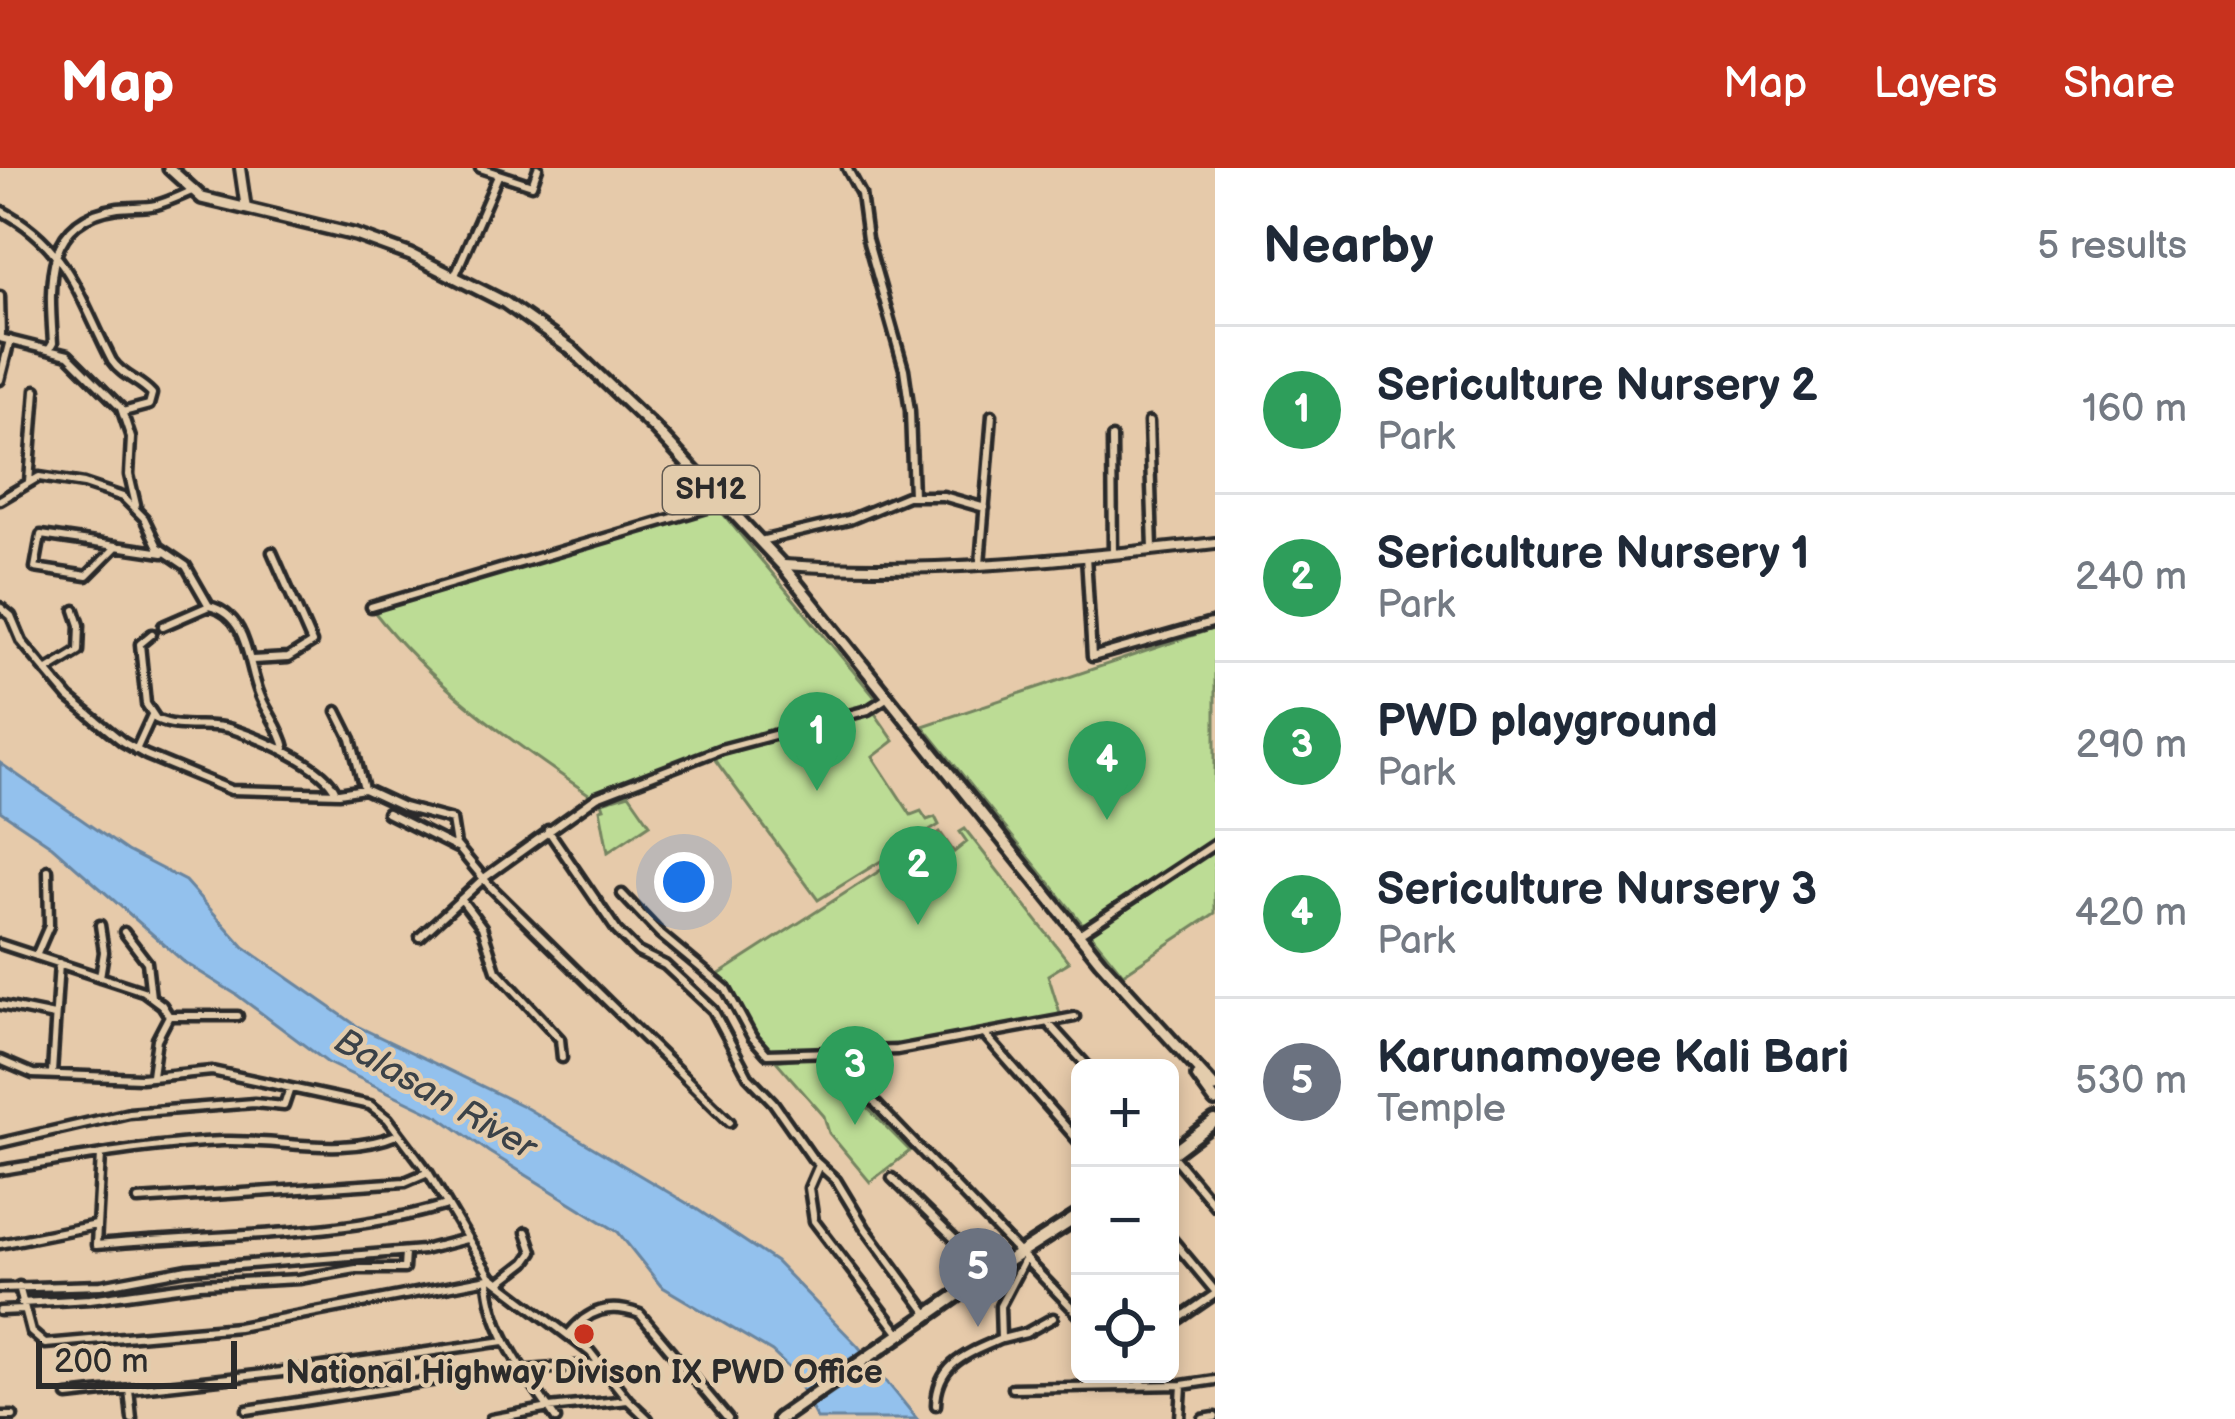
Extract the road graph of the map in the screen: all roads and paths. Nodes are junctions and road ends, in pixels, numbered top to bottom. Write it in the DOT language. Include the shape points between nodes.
graph roads {
  1 [pos="169,168"];
  2 [pos="240,168"];
  3 [pos="480,168"];
  4 [pos="538,168"];
  5 [pos="847,168"];
  6 [pos="498,176"];
  7 [pos="192,191"];
  8 [pos="246,209"];
  9 [pos="0,210"];
  10 [pos="54,255"];
  11 [pos="455,275"];
  12 [pos="0,296"];
  13 [pos="0,338"];
  14 [pos="10,340"];
  15 [pos="49,350"];
  16 [pos="0,380"];
  17 [pos="36,390"];
  18 [pos="123,412"];
  19 [pos="992,415"];
  20 [pos="1150,422"];
  21 [pos="1112,438"];
  22 [pos="29,482"];
  23 [pos="913,496"];
  24 [pos="0,500"];
  25 [pos="724,503"];
  26 [pos="137,508"];
  27 [pos="985,508"];
  28 [pos="760,541"];
  29 [pos="1215,543"];
  30 [pos="117,546"];
  31 [pos="1154,550"];
  32 [pos="272,552"];
  33 [pos="168,554"];
  34 [pos="1113,554"];
  35 [pos="1086,556"];
  36 [pos="782,565"];
  37 [pos="980,565"];
  38 [pos="209,606"];
  39 [pos="0,607"];
  40 [pos="371,607"];
  41 [pos="75,610"];
  42 [pos="1215,622"];
  43 [pos="163,626"];
  44 [pos="152,634"];
  45 [pos="252,660"];
  46 [pos="46,671"];
  47 [pos="888,697"];
  48 [pos="337,711"];
  49 [pos="152,715"];
  50 [pos="285,748"];
  51 [pos="136,750"];
  52 [pos="364,789"];
  53 [pos="336,793"];
  54 [pos="387,813"];
  55 [pos="548,830"];
  56 [pos="1215,844"];
  57 [pos="460,849"];
  58 [pos="48,870"];
  59 [pos="484,878"];
  60 [pos="622,894"];
  61 [pos="460,899"];
  62 [pos="100,925"];
  63 [pos="124,932"];
  64 [pos="1079,934"];
  65 [pos="420,937"];
  66 [pos="0,944"];
  67 [pos="36,956"];
  68 [pos="59,963"];
  69 [pos="100,977"];
  70 [pos="151,997"];
  71 [pos="0,1005"];
  72 [pos="54,1016"];
  73 [pos="169,1016"];
  74 [pos="238,1016"];
  75 [pos="1075,1017"];
  76 [pos="1048,1023"];
  77 [pos="986,1035"];
  78 [pos="1172,1041"];
  79 [pos="828,1053"];
  80 [pos="562,1058"];
  81 [pos="1081,1059"];
  82 [pos="0,1060"];
  83 [pos="52,1075"];
  84 [pos="152,1076"];
  85 [pos="290,1088"];
  86 [pos="1215,1088"];
  87 [pos="1215,1101"];
  88 [pos="1215,1120"];
  89 [pos="730,1122"];
  90 [pos="1071,1133"];
  91 [pos="399,1134"];
  92 [pos="0,1143"];
  93 [pos="1179,1147"];
  94 [pos="101,1155"];
  95 [pos="1179,1164"];
  96 [pos="819,1165"];
  97 [pos="0,1170"];
  98 [pos="428,1172"];
  99 [pos="892,1178"];
  100 [pos="139,1200"];
  101 [pos="447,1205"];
  102 [pos="1215,1206"];
  103 [pos="1071,1222"];
  104 [pos="97,1225"];
  105 [pos="526,1232"];
  106 [pos="467,1238"];
  107 [pos="0,1244"];
  108 [pos="1179,1249"];
  109 [pos="405,1252"];
  110 [pos="1024,1256"];
  111 [pos="989,1273"];
  112 [pos="493,1281"];
  113 [pos="19,1286"];
  114 [pos="0,1288"];
  115 [pos="1215,1293"];
  116 [pos="22,1306"];
  117 [pos="1071,1306"];
  118 [pos="0,1311"];
  119 [pos="929,1315"];
  120 [pos="1053,1318"];
  121 [pos="1179,1319"];
  122 [pos="568,1335"];
  123 [pos="897,1338"];
  124 [pos="1001,1339"];
  125 [pos="505,1341"];
  126 [pos="599,1364"];
  127 [pos="524,1368"];
  128 [pos="1215,1380"];
  129 [pos="1143,1384"];
  130 [pos="1182,1385"];
  131 [pos="1012,1388"];
  132 [pos="129,1389"];
  133 [pos="68,1396"];
  134 [pos="628,1400"];
  135 [pos="936,1405"];
  136 [pos="549,1408"];
  137 [pos="248,1410"];
  138 [pos="0,1416"];
  139 [pos="14,1416"];
  140 [pos="1215,1417"];
  141 [pos="132,1419"];
  142 [pos="490,1419"];
  143 [pos="556,1419"];
  144 [pos="648,1419"];
  145 [pos="728,1419"];
  146 [pos="779,1419"];
  147 [pos="1180,1419"];
  148 [pos="1203,1419"];
  1 -- 7 [label="main road, SH12"];
  2 -- 8 [label="street"];
  3 -- 6 [label="street"];
  4 -- 6 [label="street" via="532,185"];
  5 -- 23 [label="street" via="861,194 904,369"];
  6 -- 11 [label="street"];
  7 -- 8 [label="main road, SH12"];
  7 -- 10 [label="street" via="154,206 96,213 67,231"];
  8 -- 11 [label="main road, SH12" via="384,244"];
  9 -- 10 [label="street" via="31,225"];
  10 -- 15 [label="street"];
  10 -- 18 [label="street" via="75,279 112,361 152,394 149,405"];
  11 -- 25 [label="main road, SH12" via="571,349"];
  12 -- 13 [label="street"];
  13 -- 14 [label="street"];
  14 -- 15 [label="street"];
  14 -- 16 [label="street"];
  15 -- 18 [label="street" via="68,355"];
  17 -- 22 [label="street"];
  18 -- 26 [label="street"];
  19 -- 27 [label="street"];
  20 -- 31 [label="street"];
  21 -- 34 [label="street"];
  22 -- 24 [label="street"];
  22 -- 26 [label="street" via="84,484"];
  23 -- 27 [label="street"];
  23 -- 28 [label="street"];
  25 -- 28 [label="main road, SH12"];
  25 -- 40 [label="street"];
  26 -- 33 [label="street"];
  27 -- 37 [label="street"];
  28 -- 36 [label="main road, SH12"];
  29 -- 31 [label="street"];
  30 -- 30 [label="street" via="87,576 34,568 41,535"];
  30 -- 33 [label="street"];
  31 -- 34 [label="street"];
  32 -- 45 [label="street" via="312,643 288,658"];
  33 -- 38 [label="street" via="190,571"];
  34 -- 35 [label="street"];
  35 -- 37 [label="street"];
  35 -- 42 [label="street" via="1092,657"];
  36 -- 37 [label="street"];
  36 -- 47 [label="main road, SH12"];
  38 -- 43 [label="street"];
  38 -- 45 [label="street" via="239,631"];
  39 -- 46 [label="street"];
  41 -- 46 [label="street" via="79,651"];
  44 -- 49 [label="street" via="140,644"];
  45 -- 50 [label="street"];
  46 -- 51 [label="street"];
  47 -- 55 [label="street" via="868,710 721,749 606,794"];
  47 -- 64 [label="main road, SH12"];
  48 -- 52 [label="street"];
  49 -- 50 [label="street"];
  49 -- 51 [label="street"];
  50 -- 53 [label="street"];
  51 -- 53 [label="street" via="232,790"];
  52 -- 53 [label="street"];
  52 -- 57 [label="street" via="452,820"];
  54 -- 57 [label="street"];
  55 -- 59 [label="street"];
  55 -- 96 [label="street" via="617,932 712,1010 748,1076"];
  56 -- 64 [label="street"];
  57 -- 59 [label="street"];
  58 -- 67 [label="street" via="49,926"];
  59 -- 61 [label="street"];
  59 -- 89 [label="street"];
  60 -- 79 [label="street" via="726,989 762,1052"];
  61 -- 65 [label="street"];
  61 -- 80 [label="street" via="482,927 496,970 560,1039"];
  62 -- 69 [label="street"];
  63 -- 70 [label="street" via="147,962"];
  64 -- 78 [label="main road, SH12"];
  66 -- 67 [label="street"];
  67 -- 68 [label="street"];
  68 -- 69 [label="street"];
  68 -- 72 [label="street"];
  69 -- 70 [label="street"];
  70 -- 73 [label="street"];
  71 -- 72 [label="street"];
  72 -- 83 [label="street"];
  73 -- 74 [label="street"];
  73 -- 84 [label="street"];
  75 -- 76 [label="street"];
  76 -- 77 [label="street"];
  76 -- 81 [label="street"];
  77 -- 79 [label="street"];
  77 -- 90 [label="street"];
  78 -- 86 [label="main road, SH12"];
  78 -- 87 [label="main road, SH12"];
  79 -- 110 [label="street"];
  82 -- 83 [label="street"];
  83 -- 84 [label="street"];
  84 -- 85 [label="street" via="212,1070"];
  85 -- 91 [label="street" via="370,1105"];
  85 -- 92 [label="street" via="284,1106 129,1113"];
  88 -- 93 [label="highway"];
  91 -- 94 [label="street" via="344,1146 217,1142"];
  91 -- 98 [label="street"];
  94 -- 97 [label="street"];
  94 -- 104 [label="street"];
  95 -- 102 [label="street"];
  96 -- 119 [label="street"];
  96 -- 123 [label="street" via="809,1188 814,1221"];
  98 -- 100 [label="street" via="405,1182"];
  98 -- 101 [label="street"];
  99 -- 111 [label="street"];
  101 -- 104 [label="street" via="305,1229 96,1244"];
  101 -- 106 [label="street"];
  103 -- 110 [label="highway"];
  104 -- 107 [label="street"];
  105 -- 112 [label="street" via="533,1252"];
  106 -- 109 [label="street"];
  106 -- 112 [label="street"];
  108 -- 115 [label="street"];
  109 -- 113 [label="street" via="187,1269 101,1286"];
  109 -- 116 [label="street" via="404,1269"];
  110 -- 111 [label="highway"];
  110 -- 117 [label="street"];
  110 -- 124 [label="street" via="1000,1306"];
  111 -- 119 [label="highway"];
  112 -- 116 [label="street" via="238,1327 45,1344"];
  112 -- 122 [label="street"];
  112 -- 125 [label="street"];
  113 -- 114 [label="street"];
  113 -- 116 [label="street"];
  115 -- 121 [label="street"];
  116 -- 118 [label="street"];
  119 -- 123 [label="highway"];
  120 -- 124 [label="street"];
  122 -- 126 [label="street"];
  122 -- 145 [label="street" via="604,1307 640,1314"];
  123 -- 146 [label="highway"];
  124 -- 135 [label="street" via="954,1360 941,1375"];
  125 -- 127 [label="street"];
  125 -- 132 [label="street"];
  126 -- 127 [label="street"];
  126 -- 134 [label="street"];
  127 -- 136 [label="street"];
  127 -- 137 [label="street"];
  128 -- 130 [label="street"];
  129 -- 130 [label="street"];
  129 -- 131 [label="street"];
  130 -- 147 [label="street"];
  132 -- 133 [label="street"];
  132 -- 141 [label="street"];
  134 -- 136 [label="street"];
  134 -- 144 [label="street"];
  136 -- 142 [label="street"];
  136 -- 143 [label="street"];
  138 -- 139 [label="street"];
  140 -- 148 [label="street"];
}
